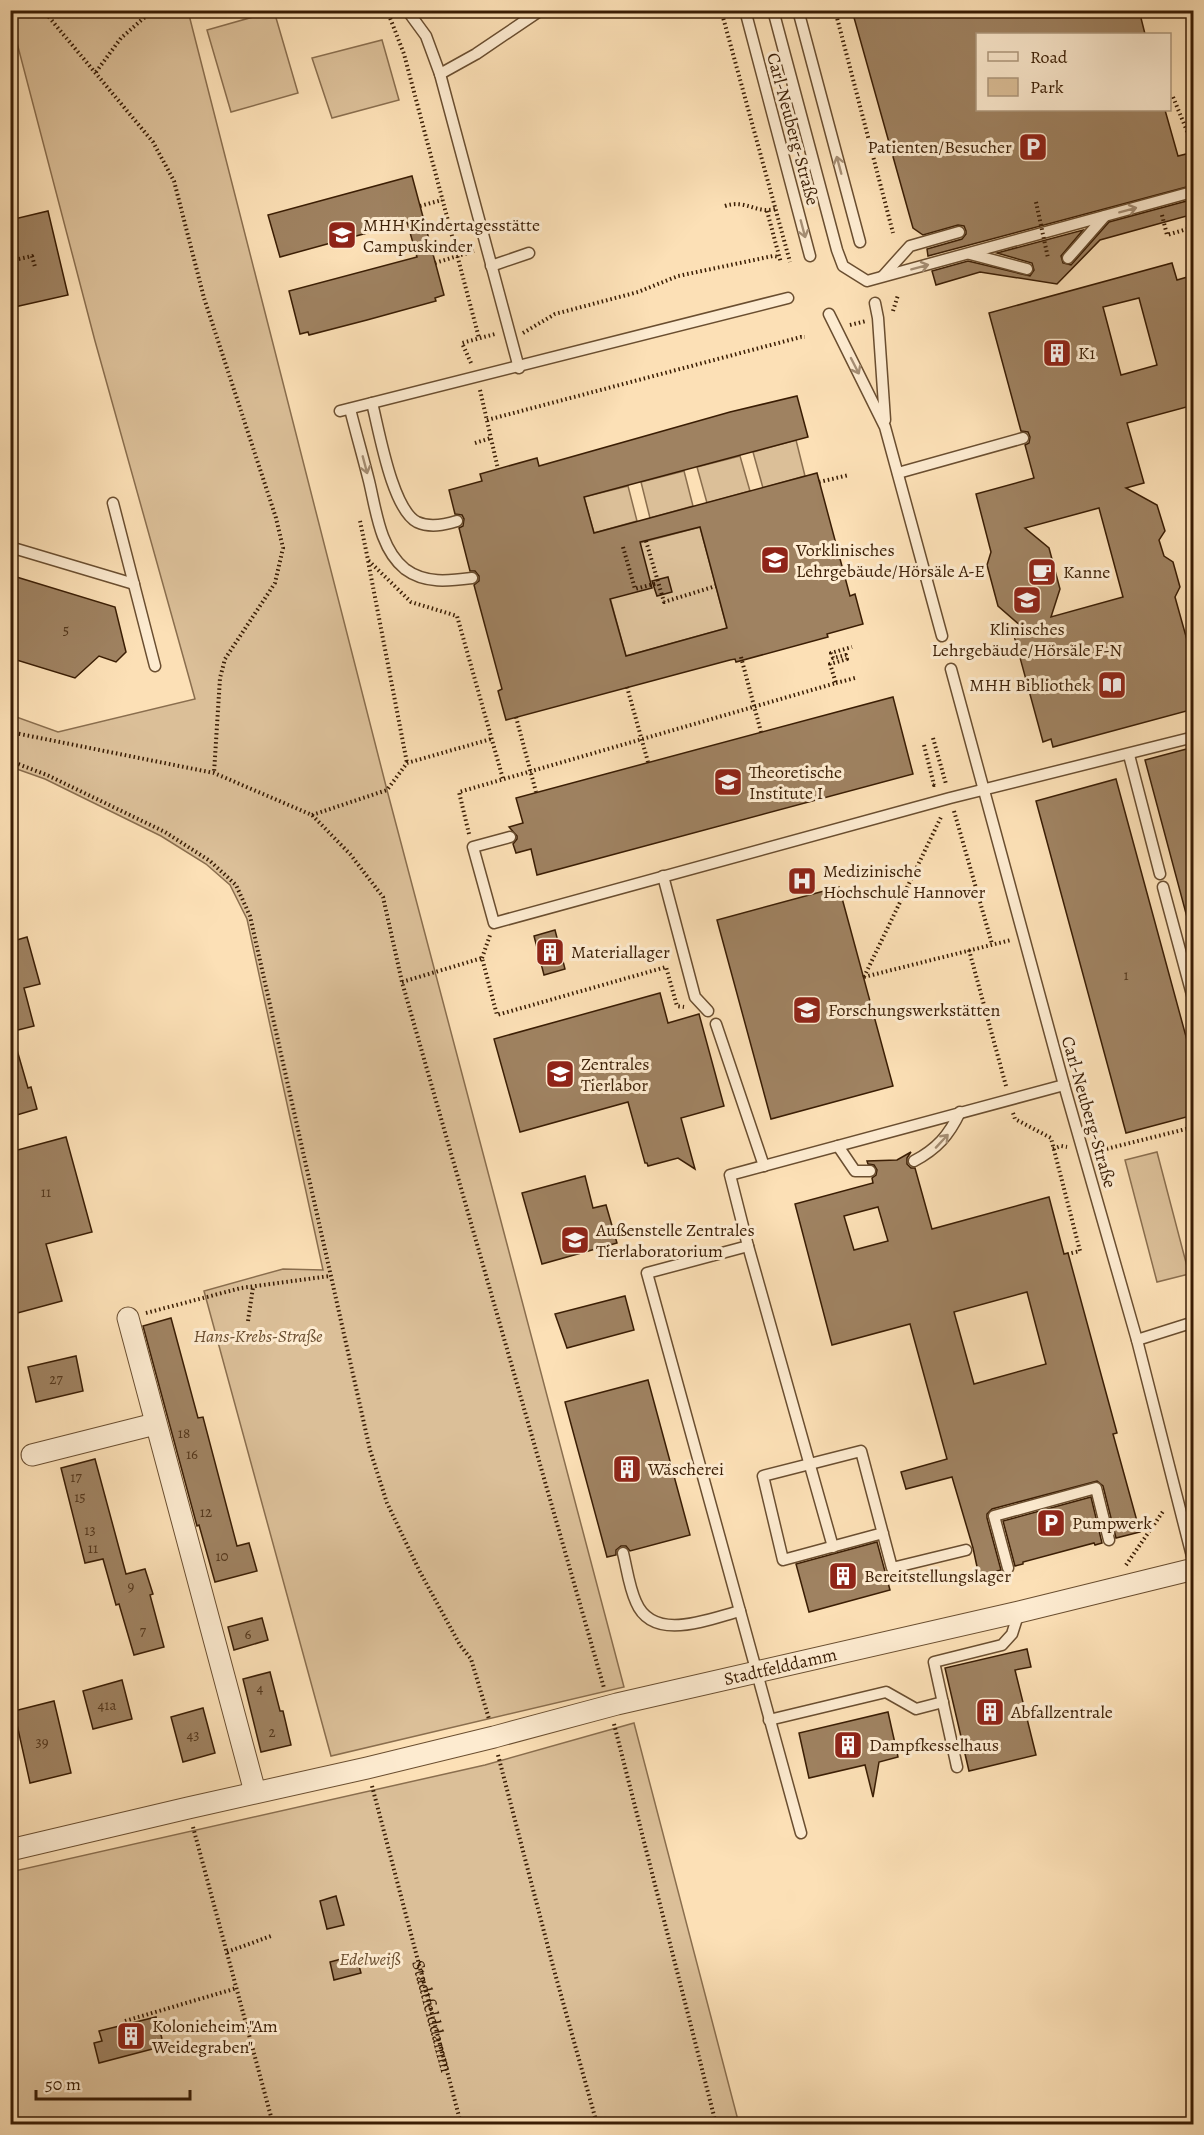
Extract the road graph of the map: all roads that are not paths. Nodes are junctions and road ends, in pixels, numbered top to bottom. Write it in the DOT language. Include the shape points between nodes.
graph roads {
  1 [pos="407,10"];
  2 [pos="541,10"];
  3 [pos="745,10"];
  4 [pos="773,10"];
  5 [pos="798,10"];
  6 [pos="440,74"];
  7 [pos="1192,192"];
  8 [pos="1106,216"];
  9 [pos="959,232"];
  10 [pos="860,242"];
  11 [pos="529,253"];
  12 [pos="968,254"];
  13 [pos="810,256"];
  14 [pos="1068,258"];
  15 [pos="491,266"];
  16 [pos="1027,269"];
  17 [pos="883,277"];
  18 [pos="788,298"];
  19 [pos="875,303"];
  20 [pos="829,314"];
  21 [pos="519,368"];
  22 [pos="372,403"];
  23 [pos="885,427"];
  24 [pos="1023,438"];
  25 [pos="898,473"];
  26 [pos="113,503"];
  27 [pos="457,521"];
  28 [pos="10,547"];
  29 [pos="472,578"];
  30 [pos="134,584"];
  31 [pos="942,636"];
  32 [pos="155,666"];
  33 [pos="951,669"];
  34 [pos="1194,737"];
  35 [pos="1129,755"];
  36 [pos="984,790"];
  37 [pos="510,837"];
  38 [pos="1160,874"];
  39 [pos="663,876"];
  40 [pos="1163,887"];
  41 [pos="1194,1002"];
  42 [pos="708,1011"];
  43 [pos="716,1024"];
  44 [pos="1064,1085"];
  45 [pos="960,1112"];
  46 [pos="838,1146"];
  47 [pos="914,1161"];
  48 [pos="764,1166"];
  49 [pos="870,1171"];
  50 [pos="748,1246"];
  51 [pos="128,1318"];
  52 [pos="1194,1322"];
  53 [pos="1137,1340"];
  54 [pos="155,1424"];
  55 [pos="32,1455"];
  56 [pos="810,1465"];
  57 [pos="883,1533"];
  58 [pos="1109,1540"];
  59 [pos="833,1547"];
  60 [pos="966,1550"];
  61 [pos="622,1553"];
  62 [pos="1194,1564"];
  63 [pos="1008,1568"];
  64 [pos="1194,1569"];
  65 [pos="740,1611"];
  66 [pos="1019,1612"];
  67 [pos="757,1673"];
  68 [pos="943,1702"];
  69 [pos="769,1720"];
  70 [pos="957,1767"];
  71 [pos="255,1792"];
  72 [pos="801,1833"];
  73 [pos="10,1850"];
  1 -- 6 [label="lane" via="426,36"];
  2 -- 6 [label="lane"];
  3 -- 13 [label="lane, Carl-Neuberg-Straße, one-way"];
  4 -- 17 [label="lane" via="843,267 867,281"];
  10 -- 5 [label="lane, Carl-Neuberg-Straße, one-way"];
  6 -- 15 [label="lane"];
  8 -- 7 [label="lane, one-way"];
  8 -- 12 [label="lane"];
  8 -- 14 [label="lane"];
  9 -- 17 [label="lane" via="909,246"];
  11 -- 15 [label="lane"];
  12 -- 16 [label="lane"];
  17 -- 12 [label="lane, one-way"];
  15 -- 21 [label="lane"];
  18 -- 21 [label="lane"];
  19 -- 23 [label="lane"];
  20 -- 23 [label="lane, one-way"];
  21 -- 22 [label="lane"];
  22 -- 27 [label="lane" via="404,511 428,526"];
  22 -- 29 [label="lane, one-way" via="345,410 391,553 405,569 422,578"];
  23 -- 25 [label="lane"];
  24 -- 25 [label="lane"];
  25 -- 31 [label="lane"];
  26 -- 30 [label="lane"];
  28 -- 30 [label="lane"];
  30 -- 32 [label="lane"];
  33 -- 36 [label="lane, Carl-Neuberg-Straße"];
  34 -- 35 [label="lane"];
  35 -- 36 [label="lane"];
  35 -- 38 [label="lane"];
  36 -- 39 [label="lane"];
  36 -- 44 [label="lane, Carl-Neuberg-Straße"];
  37 -- 39 [label="lane" via="473,847 494,923"];
  39 -- 42 [label="lane" via="695,997"];
  40 -- 41 [label="lane"];
  43 -- 48 [label="lane"];
  44 -- 45 [label="lane"];
  44 -- 53 [label="lane, Carl-Neuberg-Straße"];
  45 -- 46 [label="lane"];
  47 -- 45 [label="lane, one-way" via="942,1142"];
  46 -- 48 [label="lane"];
  46 -- 49 [label="lane" via="855,1171"];
  48 -- 50 [label="lane" via="730,1175"];
  50 -- 56 [label="lane"];
  50 -- 65 [label="lane" via="647,1273"];
  51 -- 54 [label="street"];
  52 -- 53 [label="lane"];
  53 -- 62 [label="lane, Carl-Neuberg-Straße"];
  54 -- 55 [label="street"];
  54 -- 71 [label="street"];
  56 -- 57 [label="lane" via="861,1451"];
  56 -- 59 [label="lane"];
  56 -- 59 [label="lane" via="763,1476 783,1560"];
  57 -- 59 [label="lane"];
  57 -- 60 [label="lane" via="892,1568"];
  58 -- 63 [label="lane" via="1096,1488 994,1516"];
  61 -- 65 [label="lane" via="636,1603 643,1615 660,1625 687,1624"];
  64 -- 66 [label="street, Stadtfelddamm"];
  65 -- 67 [label="lane"];
  66 -- 67 [label="street, Stadtfelddamm"];
  66 -- 68 [label="lane" via="1012,1635 1002,1645 934,1662"];
  67 -- 69 [label="lane"];
  67 -- 71 [label="street, Stadtfelddamm"];
  68 -- 69 [label="lane" via="915,1709 886,1692"];
  68 -- 70 [label="lane"];
  69 -- 72 [label="lane"];
  71 -- 73 [label="street, Stadtfelddamm"];
}
